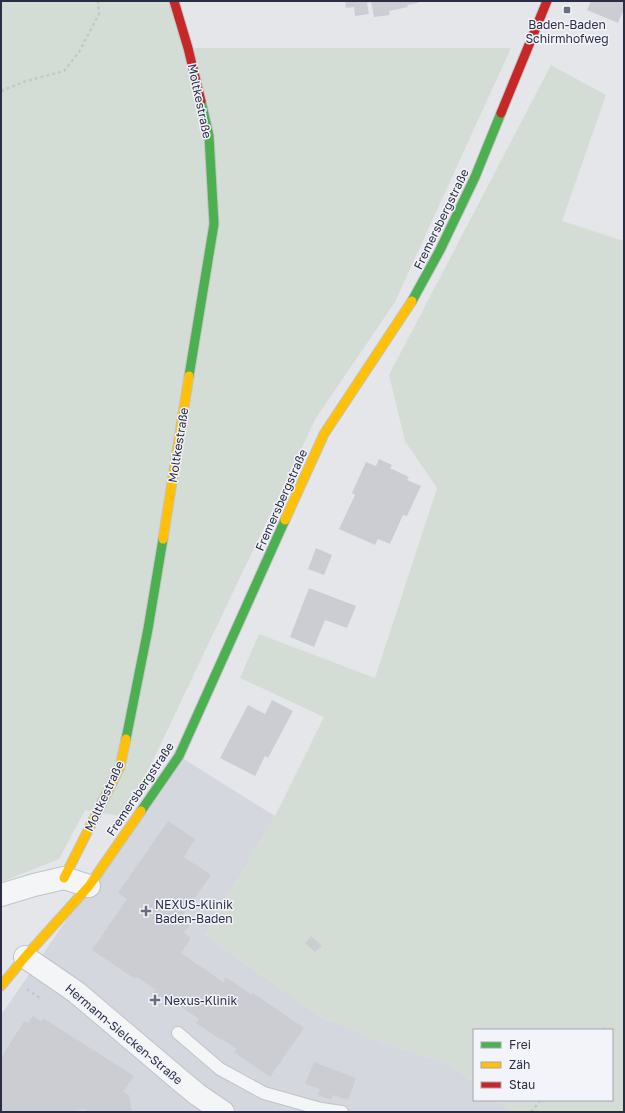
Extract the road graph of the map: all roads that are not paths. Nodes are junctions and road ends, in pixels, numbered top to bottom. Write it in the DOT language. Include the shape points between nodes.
graph roads {
  1 [pos="174,1"];
  2 [pos="547,1"];
  3 [pos="64,878"];
  4 [pos="89,886"];
  5 [pos="1,895"];
  6 [pos="26,957"];
  7 [pos="1,986"];
  8 [pos="178,1033"];
  9 [pos="223,1112"];
  10 [pos="342,1112"];
  1 -- 3 [label="main road, Moltkestraße" via="209,136 214,224 148,629 120,767"];
  2 -- 4 [label="main road, Fremersbergstraße" via="475,177 440,250 415,297 324,434 179,756"];
  3 -- 4 [label="street"];
  3 -- 5 [label="street"];
  4 -- 6 [label="main road, Fremersbergstraße"];
  6 -- 7 [label="main road, Fremersbergstraße"];
  6 -- 9 [label="street, Hermann-Sielcken-Straße" via="76,992 198,1095"];
  8 -- 10 [label="lane" via="220,1069 264,1093 321,1109"];
}
